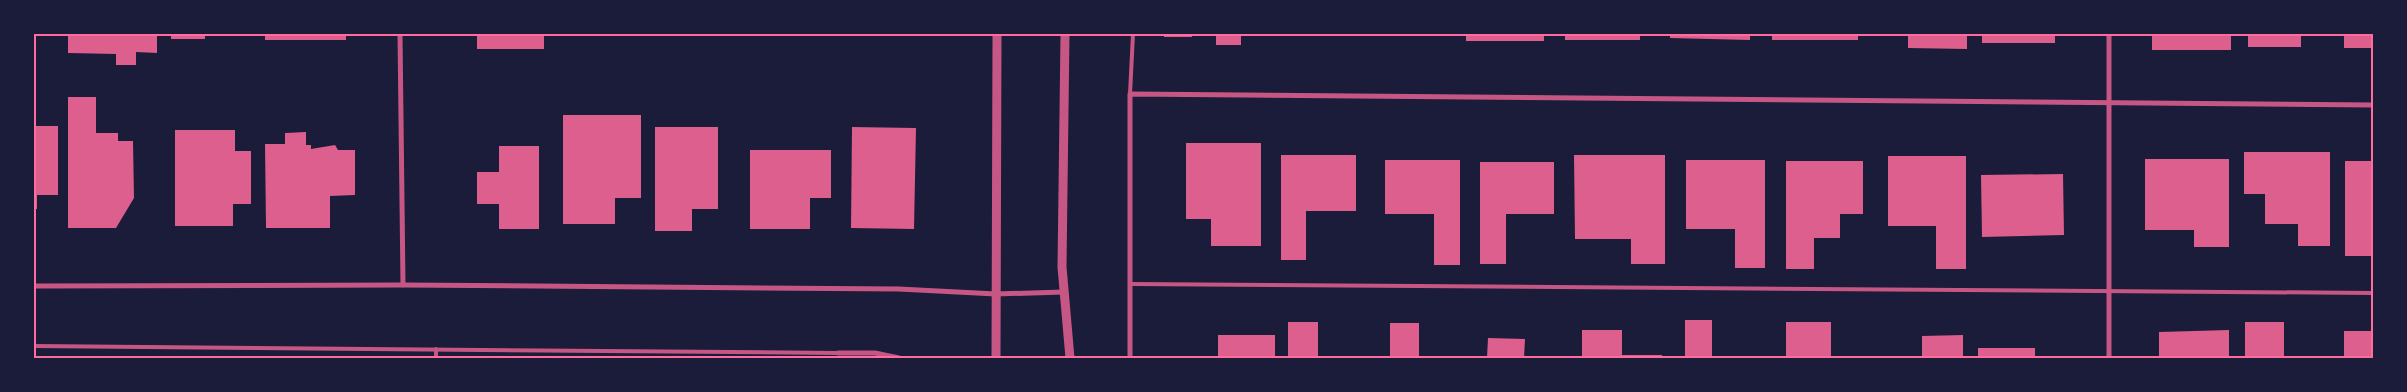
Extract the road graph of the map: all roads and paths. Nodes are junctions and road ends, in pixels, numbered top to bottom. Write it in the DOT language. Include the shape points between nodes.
graph roads {
  1 [pos="400,34"];
  2 [pos="997,34"];
  3 [pos="1064,34"];
  4 [pos="1133,34"];
  5 [pos="2109,34"];
  6 [pos="1130,94"];
  7 [pos="2109,102"];
  8 [pos="2373,105"];
  9 [pos="1130,284"];
  10 [pos="403,285"];
  11 [pos="34,286"];
  12 [pos="2109,290"];
  13 [pos="1064,292"];
  14 [pos="2373,293"];
  15 [pos="996,294"];
  16 [pos="34,346"];
  17 [pos="436,349"];
  18 [pos="838,353"];
  19 [pos="436,358"];
  20 [pos="898,358"];
  21 [pos="996,358"];
  22 [pos="1070,358"];
  23 [pos="1130,358"];
  24 [pos="2108,358"];
  1 -- 10 [label="street"];
  2 -- 15 [label="street"];
  3 -- 13 [label="street"];
  4 -- 6 [label="lane"];
  5 -- 7 [label="street"];
  6 -- 7 [label="street"];
  6 -- 9 [label="street"];
  7 -- 8 [label="street"];
  7 -- 12 [label="street"];
  9 -- 12 [label="lane"];
  9 -- 23 [label="street"];
  10 -- 11 [label="street"];
  10 -- 15 [label="street" via="899,289"];
  12 -- 14 [label="lane"];
  12 -- 24 [label="street"];
  13 -- 15 [label="street"];
  13 -- 22 [label="street"];
  15 -- 21 [label="street"];
  16 -- 17 [label="lane"];
  17 -- 18 [label="lane"];
  17 -- 19 [label="lane"];
  18 -- 20 [label="street" via="875,353"];
}
